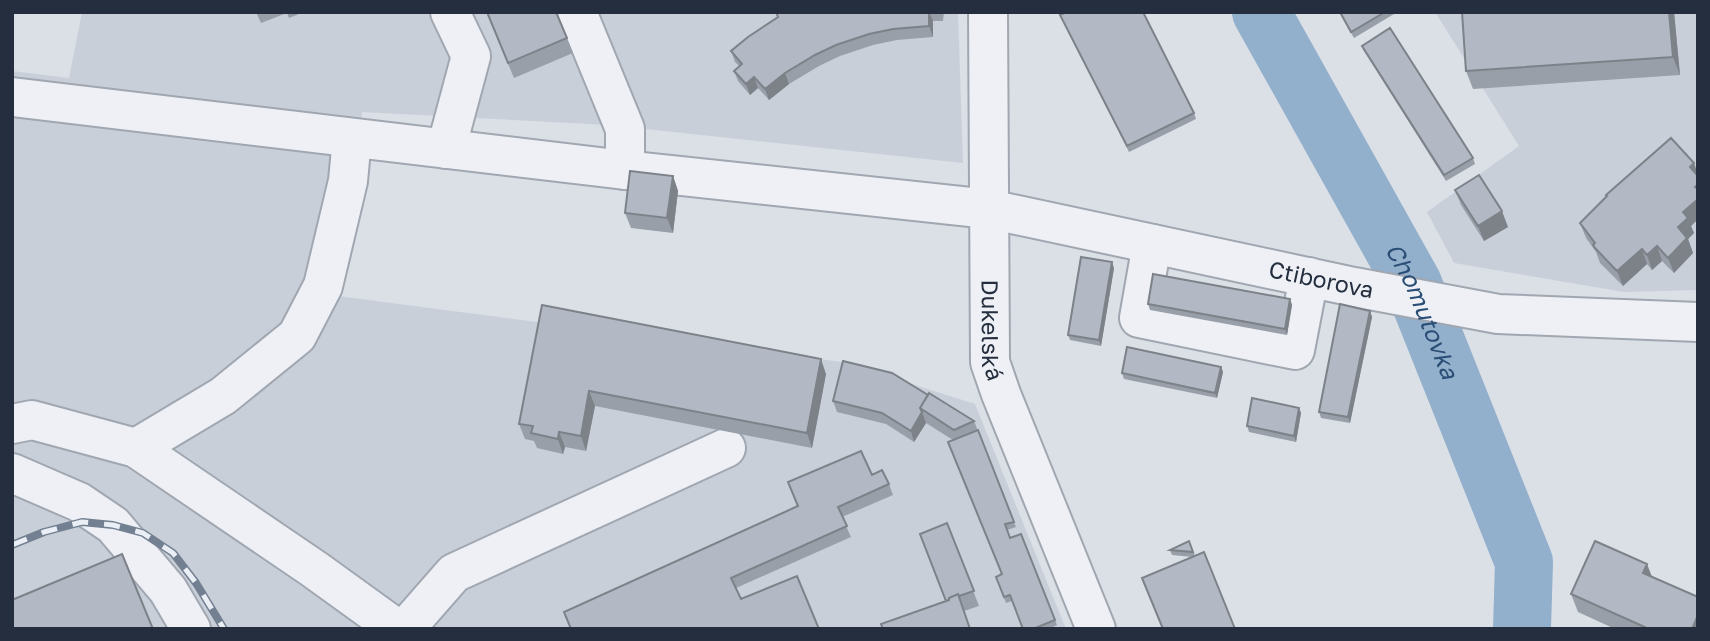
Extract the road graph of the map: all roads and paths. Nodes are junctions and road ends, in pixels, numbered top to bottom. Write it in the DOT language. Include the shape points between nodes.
graph roads {
  1 [pos="450,12"];
  2 [pos="578,12"];
  3 [pos="988,12"];
  4 [pos="12,97"];
  5 [pos="352,138"];
  6 [pos="446,149"];
  7 [pos="625,170"];
  8 [pos="989,209"];
  9 [pos="1153,244"];
  10 [pos="1309,277"];
  11 [pos="1698,322"];
  12 [pos="12,424"];
  13 [pos="136,448"];
  14 [pos="726,448"];
  15 [pos="12,472"];
  16 [pos="191,629"];
  17 [pos="397,629"];
  18 [pos="405,629"];
  19 [pos="1096,629"];
  1 -- 6 [label="street" via="471,56"];
  2 -- 7 [label="street" via="625,129"];
  3 -- 8 [label="street, Dukelská"];
  4 -- 5 [label="street, Ctiborova"];
  5 -- 6 [label="street, Ctiborova"];
  5 -- 13 [label="street" via="348,181 323,286 297,336 223,396"];
  6 -- 7 [label="street, Ctiborova"];
  7 -- 8 [label="street, Ctiborova"];
  8 -- 9 [label="street, Ctiborova"];
  8 -- 19 [label="street, Dukelská" via="990,362"];
  9 -- 10 [label="street, Ctiborova"];
  9 -- 10 [label="street" via="1139,318 1295,350"];
  10 -- 11 [label="street, Ctiborova" via="1498,314"];
  12 -- 13 [label="street" via="32,420"];
  13 -- 17 [label="street"];
  14 -- 18 [label="street" via="454,573"];
  15 -- 16 [label="street" via="79,502 113,525 168,590"];
}
